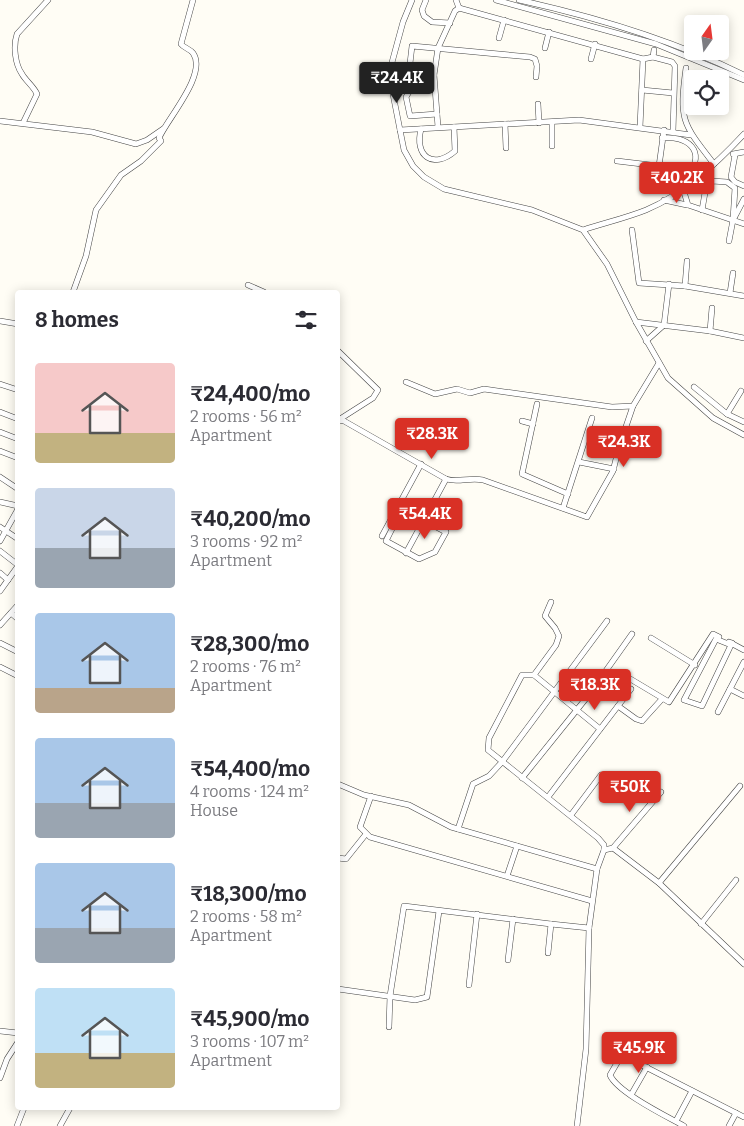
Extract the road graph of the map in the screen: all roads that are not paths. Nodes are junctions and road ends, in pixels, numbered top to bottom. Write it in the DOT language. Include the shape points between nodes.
graph roads {
  1 [pos="48,0"];
  2 [pos="193,0"];
  3 [pos="412,0"];
  4 [pos="426,0"];
  5 [pos="456,0"];
  6 [pos="496,0"];
  7 [pos="519,0"];
  8 [pos="459,8"];
  9 [pos="504,20"];
  10 [pos="450,23"];
  11 [pos="549,32"];
  12 [pos="500,38"];
  13 [pos="660,43"];
  14 [pos="595,44"];
  15 [pos="438,48"];
  16 [pos="545,48"];
  17 [pos="654,50"];
  18 [pos="653,57"];
  19 [pos="591,59"];
  20 [pos="643,59"];
  21 [pos="686,68"];
  22 [pos="434,75"];
  23 [pos="744,75"];
  24 [pos="536,77"];
  25 [pos="744,80"];
  26 [pos="434,83"];
  27 [pos="642,90"];
  28 [pos="673,93"];
  29 [pos="538,104"];
  30 [pos="437,114"];
  31 [pos="0,120"];
  32 [pos="539,122"];
  33 [pos="552,122"];
  34 [pos="23,123"];
  35 [pos="505,124"];
  36 [pos="438,127"];
  37 [pos="454,127"];
  38 [pos="640,127"];
  39 [pos="163,129"];
  40 [pos="421,129"];
  41 [pos="400,130"];
  42 [pos="664,130"];
  43 [pos="673,131"];
  44 [pos="744,134"];
  45 [pos="691,135"];
  46 [pos="662,138"];
  47 [pos="552,146"];
  48 [pos="506,148"];
  49 [pos="728,151"];
  50 [pos="744,152"];
  51 [pos="735,155"];
  52 [pos="617,161"];
  53 [pos="714,164"];
  54 [pos="660,168"];
  55 [pos="649,178"];
  56 [pos="744,186"];
  57 [pos="682,189"];
  58 [pos="744,199"];
  59 [pos="663,200"];
  60 [pos="688,205"];
  61 [pos="702,210"];
  62 [pos="733,220"];
  63 [pos="744,224"];
  64 [pos="584,230"];
  65 [pos="632,230"];
  66 [pos="729,241"];
  67 [pos="687,262"];
  68 [pos="733,273"];
  69 [pos="669,284"];
  70 [pos="248,285"];
  71 [pos="684,286"];
  72 [pos="75,290"];
  73 [pos="259,290"];
  74 [pos="730,293"];
  75 [pos="744,296"];
  76 [pos="712,308"];
  77 [pos="0,321"];
  78 [pos="636,322"];
  79 [pos="15,324"];
  80 [pos="664,325"];
  81 [pos="710,331"];
  82 [pos="744,338"];
  83 [pos="646,341"];
  84 [pos="340,353"];
  85 [pos="659,363"];
  86 [pos="406,382"];
  87 [pos="0,384"];
  88 [pos="694,387"];
  89 [pos="15,389"];
  90 [pos="741,391"];
  91 [pos="537,404"];
  92 [pos="633,406"];
  93 [pos="0,412"];
  94 [pos="727,414"];
  95 [pos="15,418"];
  96 [pos="340,418"];
  97 [pos="592,418"];
  98 [pos="340,420"];
  99 [pos="522,421"];
  100 [pos="744,422"];
  101 [pos="533,424"];
  102 [pos="0,432"];
  103 [pos="744,435"];
  104 [pos="15,438"];
  105 [pos="0,451"];
  106 [pos="15,457"];
  107 [pos="579,462"];
  108 [pos="421,464"];
  109 [pos="614,469"];
  110 [pos="0,477"];
  111 [pos="446,479"];
  112 [pos="15,487"];
  113 [pos="568,494"];
  114 [pos="0,502"];
  115 [pos="15,506"];
  116 [pos="400,508"];
  117 [pos="563,508"];
  118 [pos="15,511"];
  119 [pos="424,521"];
  120 [pos="2,528"];
  121 [pos="382,536"];
  122 [pos="15,537"];
  123 [pos="0,541"];
  124 [pos="0,551"];
  125 [pos="406,553"];
  126 [pos="15,563"];
  127 [pos="15,570"];
  128 [pos="0,573"];
  129 [pos="8,580"];
  130 [pos="0,591"];
  131 [pos="551,602"];
  132 [pos="15,608"];
  133 [pos="11,613"];
  134 [pos="15,616"];
  135 [pos="607,621"];
  136 [pos="0,625"];
  137 [pos="632,634"];
  138 [pos="651,638"];
  139 [pos="0,643"];
  140 [pos="731,644"];
  141 [pos="15,650"];
  142 [pos="744,650"];
  143 [pos="744,662"];
  144 [pos="695,665"];
  145 [pos="0,667"];
  146 [pos="15,674"];
  147 [pos="622,674"];
  148 [pos="534,675"];
  149 [pos="630,689"];
  150 [pos="730,689"];
  151 [pos="554,694"];
  152 [pos="744,696"];
  153 [pos="662,699"];
  154 [pos="618,706"];
  155 [pos="577,710"];
  156 [pos="718,712"];
  157 [pos="600,729"];
  158 [pos="502,762"];
  159 [pos="601,775"];
  160 [pos="522,778"];
  161 [pos="340,785"];
  162 [pos="740,786"];
  163 [pos="661,792"];
  164 [pos="371,796"];
  165 [pos="548,797"];
  166 [pos="571,815"];
  167 [pos="458,829"];
  168 [pos="366,834"];
  169 [pos="517,846"];
  170 [pos="614,848"];
  171 [pos="604,850"];
  172 [pos="340,858"];
  173 [pos="597,869"];
  174 [pos="507,876"];
  175 [pos="736,880"];
  176 [pos="659,883"];
  177 [pos="592,901"];
  178 [pos="439,911"];
  179 [pos="477,914"];
  180 [pos="513,919"];
  181 [pos="551,924"];
  182 [pos="701,924"];
  183 [pos="589,928"];
  184 [pos="548,952"];
  185 [pos="508,960"];
  186 [pos="744,964"];
  187 [pos="469,985"];
  188 [pos="340,989"];
  189 [pos="390,996"];
  190 [pos="389,1028"];
  191 [pos="0,1031"];
  192 [pos="15,1033"];
  193 [pos="15,1048"];
  194 [pos="646,1067"];
  195 [pos="0,1078"];
  196 [pos="692,1091"];
  197 [pos="631,1095"];
  198 [pos="23,1110"];
  199 [pos="69,1110"];
  200 [pos="736,1113"];
  201 [pos="744,1118"];
  202 [pos="676,1121"];
  203 [pos="17,1126"];
  204 [pos="60,1126"];
  205 [pos="578,1126"];
  206 [pos="684,1126"];
  207 [pos="729,1126"];
  1 -- 34 [label="street" via="15,40 19,70 37,94"];
  2 -- 39 [label="street" via="180,44 194,54 194,74 184,98"];
  3 -- 41 [label="street" via="391,66 391,84"];
  4 -- 10 [label="street" via="422,10 424,16 432,22"];
  5 -- 8 [label="street"];
  6 -- 13 [label="street"];
  7 -- 13 [label="street" via="579,13"];
  8 -- 9 [label="street"];
  8 -- 10 [label="street"];
  9 -- 11 [label="street"];
  9 -- 12 [label="street"];
  10 -- 15 [label="street"];
  11 -- 14 [label="street"];
  11 -- 16 [label="street"];
  13 -- 23 [label="street"];
  13 -- 25 [label="street"];
  14 -- 19 [label="street"];
  14 -- 20 [label="street"];
  15 -- 22 [label="street"];
  15 -- 22 [label="street" via="415,45 410,53 408,72"];
  15 -- 24 [label="street" via="535,58"];
  17 -- 18 [label="street"];
  18 -- 20 [label="street"];
  18 -- 28 [label="street" via="674,64"];
  20 -- 27 [label="street"];
  21 -- 45 [label="street" via="681,104"];
  22 -- 26 [label="street"];
  26 -- 30 [label="street"];
  26 -- 30 [label="street" via="412,87 406,97 410,116"];
  27 -- 28 [label="street"];
  27 -- 38 [label="street"];
  28 -- 43 [label="street"];
  29 -- 32 [label="street"];
  30 -- 36 [label="street"];
  31 -- 34 [label="street"];
  32 -- 33 [label="street"];
  32 -- 35 [label="street"];
  33 -- 38 [label="street" via="579,120"];
  33 -- 47 [label="street"];
  34 -- 39 [label="street" via="92,132 136,144"];
  35 -- 37 [label="street"];
  35 -- 48 [label="street"];
  36 -- 37 [label="street"];
  36 -- 40 [label="street"];
  37 -- 40 [label="street" via="455,151 444,158 432,160 426,158 421,150 418,140"];
  38 -- 42 [label="street"];
  39 -- 72 [label="street" via="161,141 121,175 96,210"];
  40 -- 41 [label="street"];
  41 -- 64 [label="street" via="404,150 413,166 436,185 456,194 532,210"];
  42 -- 43 [label="street"];
  42 -- 46 [label="street"];
  43 -- 45 [label="street"];
  44 -- 49 [label="street"];
  45 -- 53 [label="street"];
  46 -- 54 [label="street"];
  46 -- 54 [label="street" via="690,143 695,157 688,174 667,175"];
  49 -- 51 [label="street"];
  49 -- 53 [label="street"];
  50 -- 51 [label="street"];
  51 -- 56 [label="street" via="731,176 734,182"];
  52 -- 54 [label="street"];
  53 -- 57 [label="street"];
  54 -- 55 [label="street"];
  57 -- 59 [label="street"];
  57 -- 60 [label="street"];
  58 -- 62 [label="street"];
  59 -- 60 [label="street"];
  59 -- 64 [label="street" via="647,209"];
  60 -- 61 [label="street"];
  61 -- 62 [label="street"];
  61 -- 62 [label="street" via="706,187 712,181 728,182 735,188"];
  62 -- 63 [label="street"];
  62 -- 66 [label="street"];
  64 -- 78 [label="street" via="607,264"];
  65 -- 69 [label="street" via="639,283"];
  67 -- 71 [label="street"];
  68 -- 74 [label="street"];
  69 -- 71 [label="street"];
  69 -- 80 [label="street"];
  70 -- 73 [label="street"];
  71 -- 74 [label="street"];
  74 -- 75 [label="street"];
  76 -- 81 [label="street"];
  77 -- 79 [label="street"];
  78 -- 80 [label="street"];
  78 -- 83 [label="street"];
  80 -- 81 [label="street"];
  80 -- 83 [label="street"];
  81 -- 82 [label="street"];
  83 -- 85 [label="street"];
  84 -- 96 [label="street" via="378,390 373,398"];
  85 -- 92 [label="street"];
  85 -- 103 [label="street" via="668,378 713,418"];
  86 -- 92 [label="street" via="435,394 457,389 470,393 484,389 612,407"];
  87 -- 89 [label="street"];
  88 -- 94 [label="street"];
  90 -- 94 [label="street"];
  91 -- 101 [label="street"];
  92 -- 109 [label="street"];
  93 -- 95 [label="street"];
  94 -- 100 [label="street"];
  97 -- 107 [label="street"];
  98 -- 108 [label="street"];
  99 -- 101 [label="street"];
  101 -- 113 [label="street" via="522,474"];
  102 -- 104 [label="street"];
  105 -- 106 [label="street"];
  107 -- 109 [label="street"];
  107 -- 113 [label="street"];
  108 -- 111 [label="street"];
  108 -- 116 [label="street"];
  109 -- 117 [label="street" via="587,517"];
  110 -- 112 [label="street"];
  111 -- 117 [label="street" via="483,480"];
  111 -- 119 [label="street"];
  113 -- 117 [label="street"];
  114 -- 115 [label="street"];
  116 -- 119 [label="street"];
  116 -- 121 [label="street"];
  116 -- 125 [label="street" via="386,540"];
  118 -- 120 [label="street"];
  119 -- 125 [label="street"];
  119 -- 125 [label="street" via="446,532 446,536 435,552 421,559"];
  120 -- 122 [label="street"];
  120 -- 123 [label="street"];
  124 -- 126 [label="street"];
  127 -- 129 [label="street"];
  128 -- 129 [label="street"];
  129 -- 130 [label="street"];
  131 -- 148 [label="street" via="544,616 558,632 558,640"];
  132 -- 133 [label="street"];
  133 -- 134 [label="street"];
  133 -- 136 [label="street"];
  135 -- 151 [label="street"];
  137 -- 155 [label="street"];
  138 -- 144 [label="street"];
  139 -- 141 [label="street"];
  140 -- 140 [label="street" via="702,706 684,700 716,638"];
  140 -- 142 [label="street"];
  140 -- 144 [label="street" via="713,634"];
  143 -- 150 [label="street"];
  144 -- 153 [label="street" via="671,701"];
  145 -- 146 [label="street"];
  147 -- 153 [label="street"];
  148 -- 151 [label="street"];
  148 -- 158 [label="street" via="522,675 488,738 488,750"];
  149 -- 154 [label="street"];
  150 -- 152 [label="street"];
  150 -- 156 [label="street"];
  151 -- 155 [label="street"];
  151 -- 158 [label="street"];
  153 -- 154 [label="street" via="642,721"];
  154 -- 157 [label="street"];
  155 -- 157 [label="street"];
  155 -- 160 [label="street"];
  157 -- 165 [label="street"];
  158 -- 160 [label="street"];
  158 -- 167 [label="street" via="489,776 473,784"];
  159 -- 166 [label="street"];
  160 -- 165 [label="street"];
  161 -- 164 [label="street"];
  162 -- 176 [label="street"];
  163 -- 170 [label="street"];
  164 -- 167 [label="street" via="409,805"];
  164 -- 168 [label="street" via="360,827"];
  165 -- 166 [label="street"];
  166 -- 171 [label="street" via="602,841"];
  167 -- 169 [label="street"];
  168 -- 172 [label="street" via="346,858"];
  168 -- 174 [label="street"];
  169 -- 173 [label="street"];
  169 -- 174 [label="street"];
  170 -- 171 [label="street"];
  170 -- 176 [label="street"];
  171 -- 173 [label="street"];
  173 -- 177 [label="street"];
  174 -- 177 [label="street"];
  175 -- 182 [label="street"];
  176 -- 182 [label="street"];
  177 -- 183 [label="street"];
  178 -- 179 [label="street"];
  178 -- 189 [label="street" via="429,993 415,1000"];
  178 -- 189 [label="street" via="406,905 402,908"];
  179 -- 180 [label="street"];
  179 -- 187 [label="street"];
  180 -- 181 [label="street"];
  180 -- 185 [label="street"];
  181 -- 183 [label="street"];
  181 -- 184 [label="street"];
  182 -- 186 [label="street"];
  183 -- 205 [label="street" via="586,1049"];
  188 -- 189 [label="street"];
  189 -- 190 [label="street"];
  191 -- 192 [label="street"];
  193 -- 195 [label="street"];
  194 -- 196 [label="street"];
  194 -- 197 [label="street"];
  194 -- 197 [label="street" via="626,1056 618,1059 610,1077"];
  196 -- 200 [label="street"];
  196 -- 202 [label="street"];
  197 -- 202 [label="street"];
  198 -- 203 [label="street"];
  199 -- 204 [label="street"];
  200 -- 201 [label="street"];
  200 -- 207 [label="street"];
  202 -- 206 [label="street"];
}
